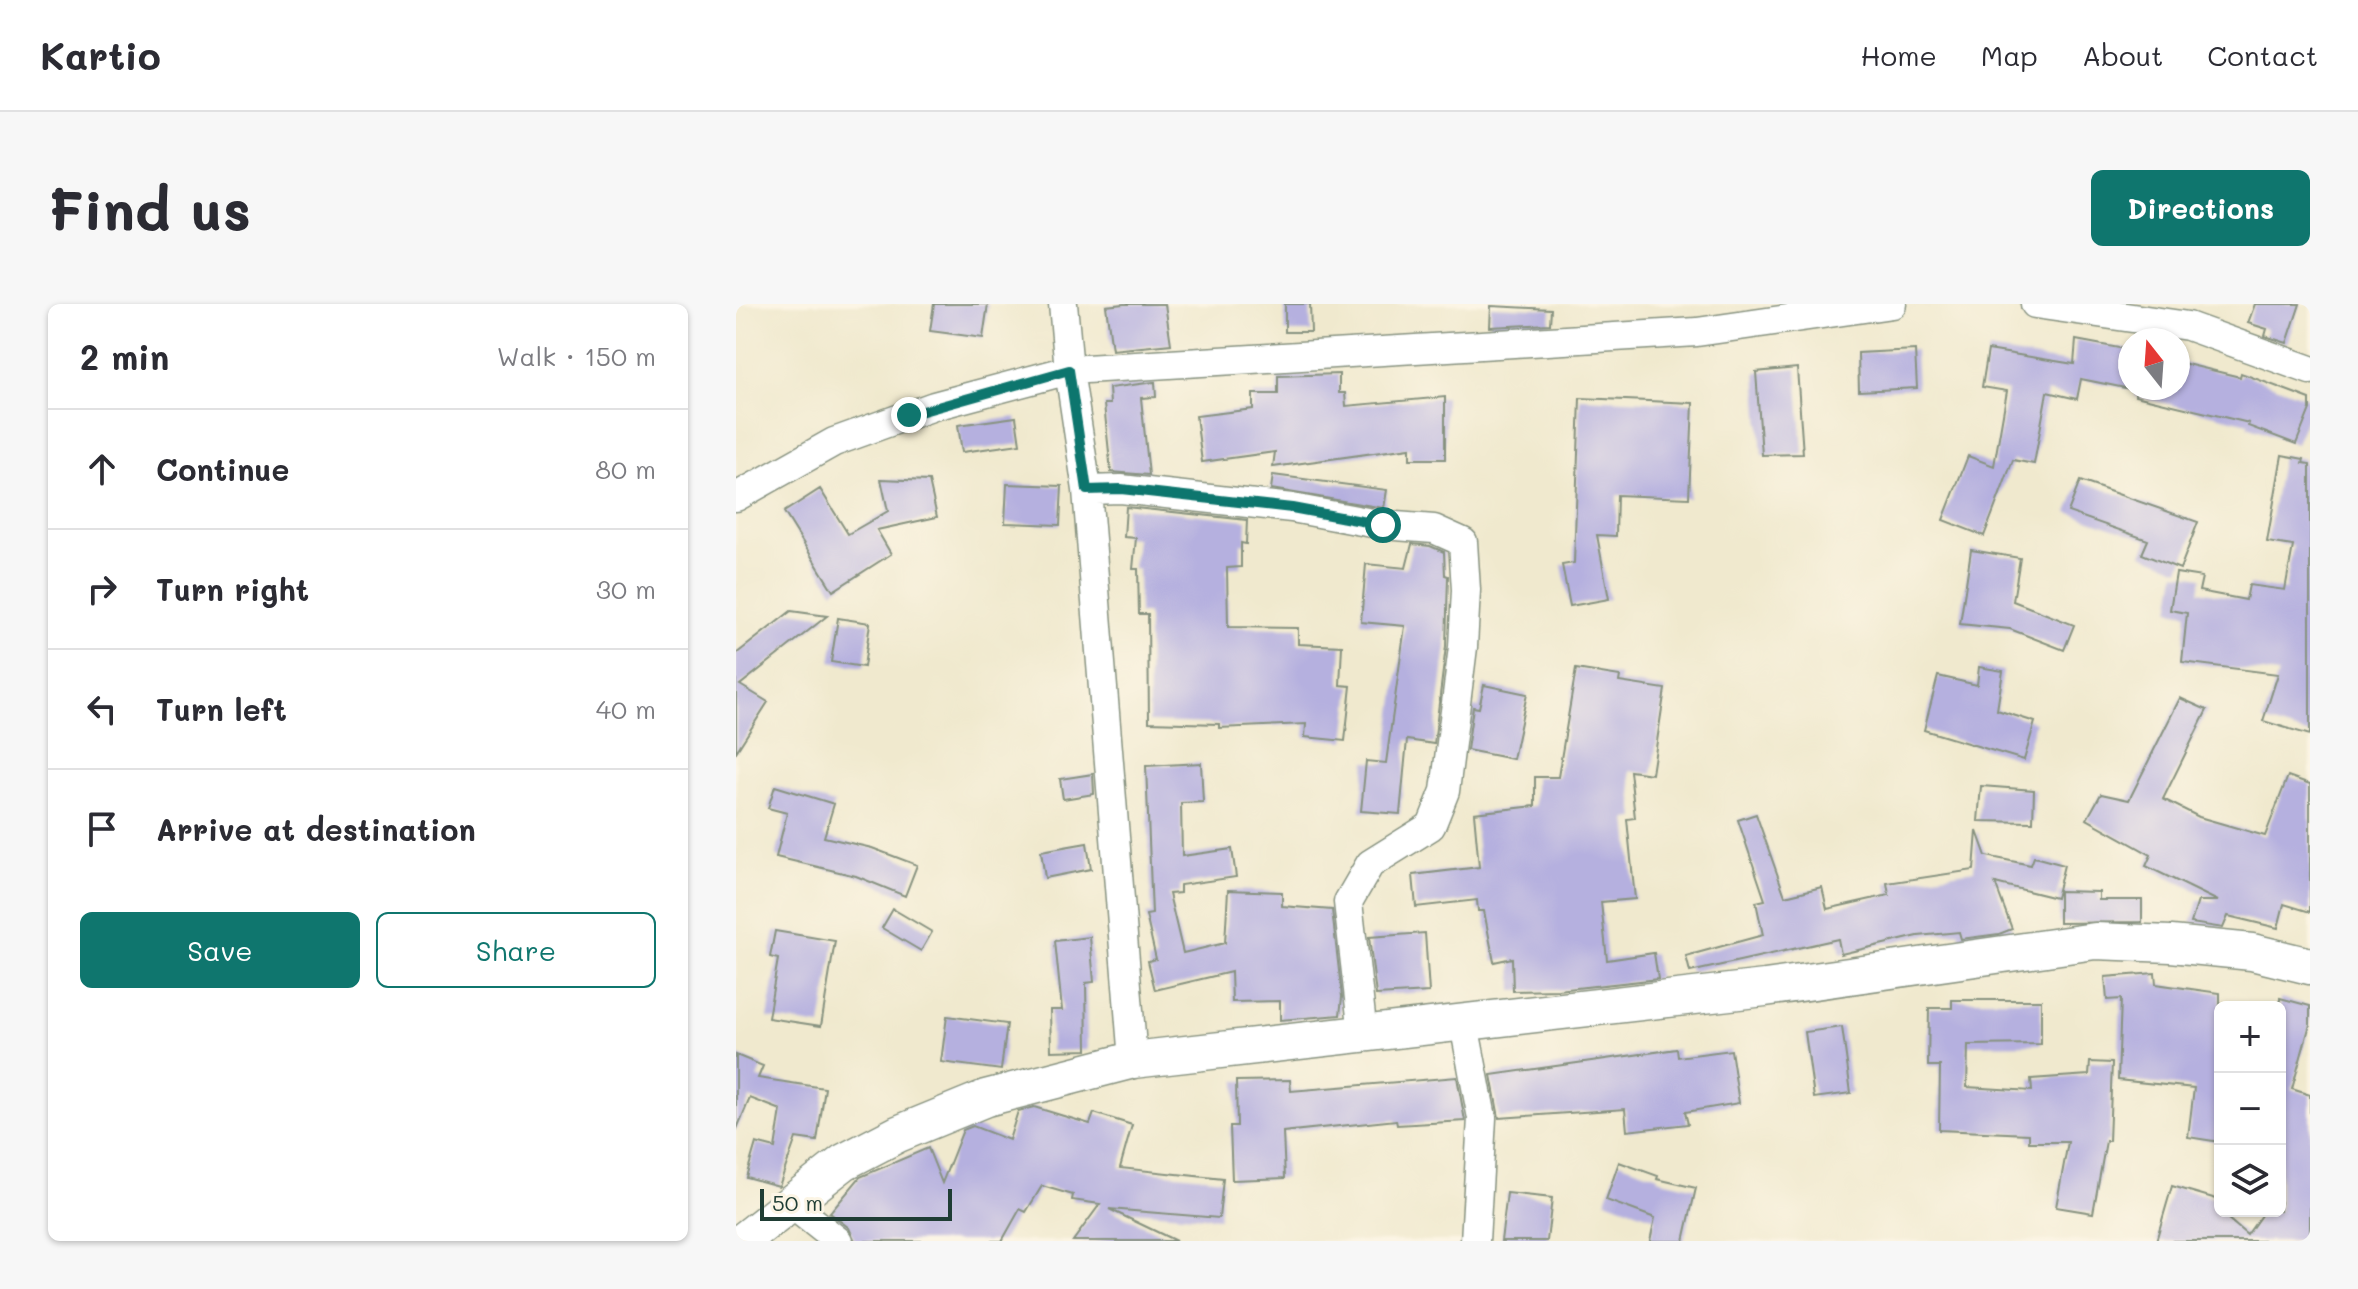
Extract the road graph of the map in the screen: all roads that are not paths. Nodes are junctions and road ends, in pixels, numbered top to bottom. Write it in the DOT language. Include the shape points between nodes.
graph roads {
  1 [pos="1063,304"];
  2 [pos="1892,304"];
  3 [pos="2035,304"];
  4 [pos="1069,370"];
  5 [pos="2310,370"];
  6 [pos="1087,490"];
  7 [pos="736,497"];
  8 [pos="2310,966"];
  9 [pos="1464,1024"];
  10 [pos="1363,1034"];
  11 [pos="1133,1060"];
  12 [pos="790,1203"];
  13 [pos="743,1241"];
  14 [pos="838,1241"];
  15 [pos="1475,1241"];
  1 -- 4 [label="street"];
  2 -- 4 [label="street" via="1697,332"];
  3 -- 5 [label="street" via="2188,326"];
  4 -- 6 [label="street"];
  4 -- 7 [label="street" via="934,406 834,442"];
  6 -- 10 [label="street" via="1292,508 1434,529 1463,542 1463,647 1445,791 1431,826 1370,864 1348,902"];
  6 -- 11 [label="street"];
  8 -- 9 [label="street" via="2239,951 2095,941"];
  9 -- 10 [label="street"];
  9 -- 15 [label="street" via="1482,1118"];
  10 -- 11 [label="street"];
  11 -- 12 [label="street" via="986,1098 937,1117 844,1162"];
  12 -- 13 [label="street"];
  12 -- 14 [label="street"];
}
